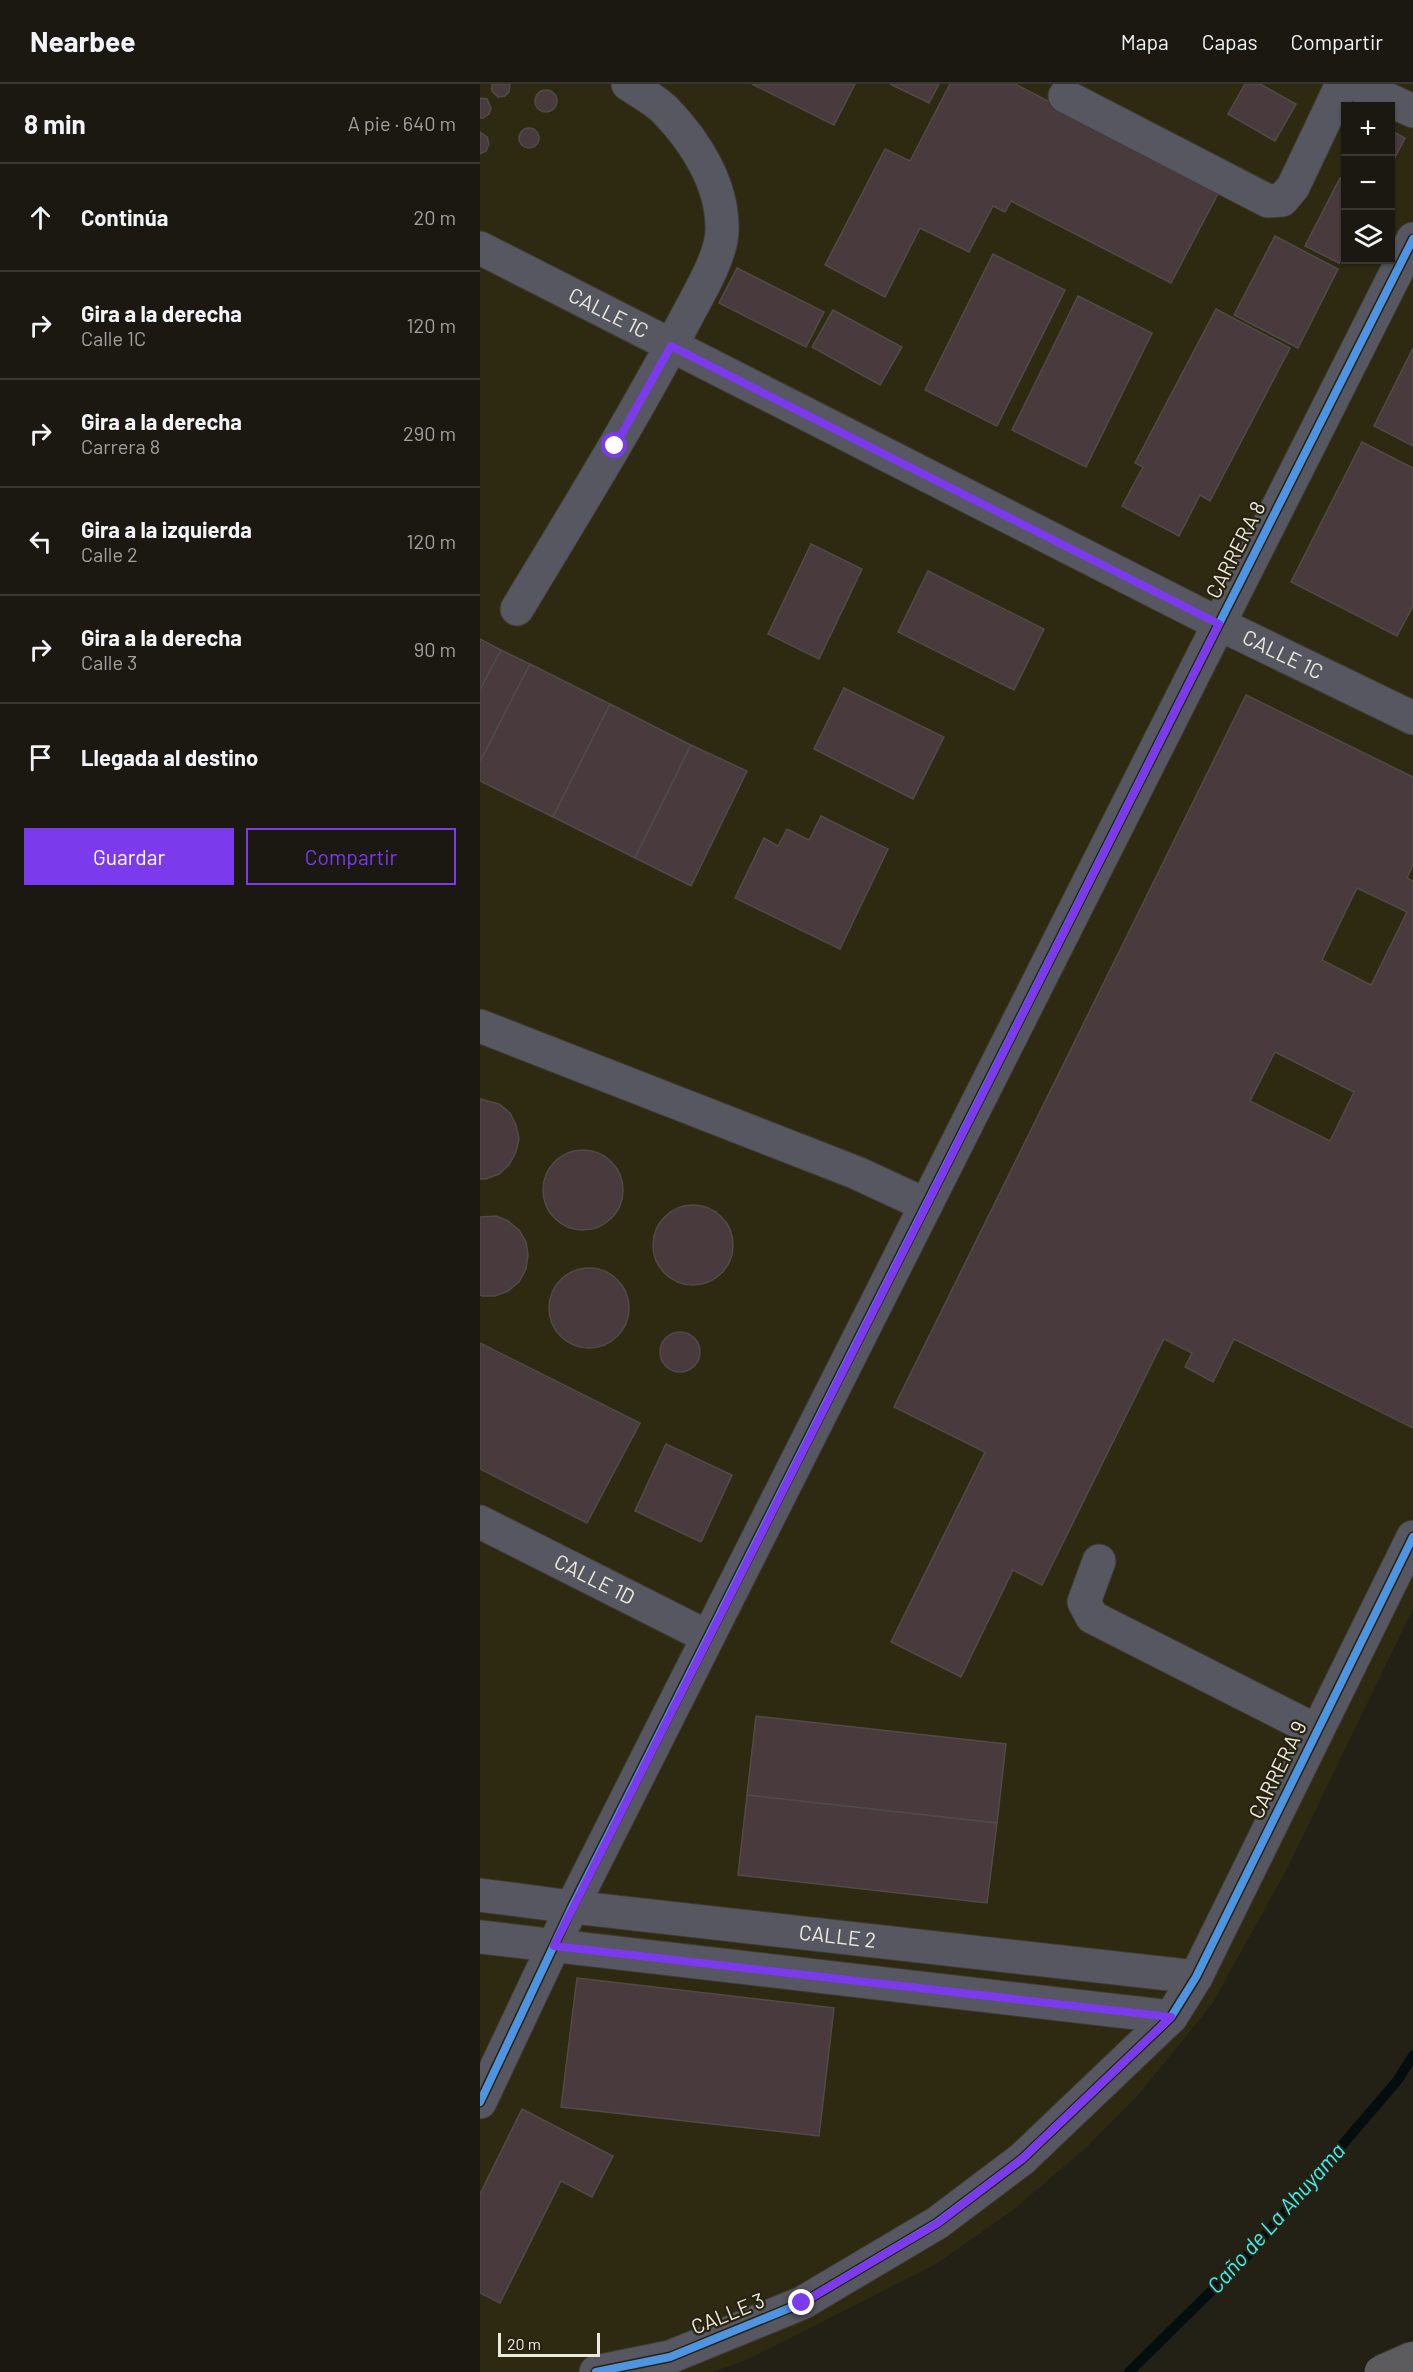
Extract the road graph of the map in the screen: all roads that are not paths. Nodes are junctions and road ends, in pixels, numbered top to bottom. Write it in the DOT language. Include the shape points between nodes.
graph roads {
  1 [pos="628,84"];
  2 [pos="1342,84"];
  3 [pos="1354,84"];
  4 [pos="1065,96"];
  5 [pos="1413,111"];
  6 [pos="1413,239"];
  7 [pos="480,248"];
  8 [pos="671,346"];
  9 [pos="517,609"];
  10 [pos="1219,624"];
  11 [pos="1411,712"];
  12 [pos="480,1026"];
  13 [pos="926,1205"];
  14 [pos="480,1522"];
  15 [pos="1413,1537"];
  16 [pos="1099,1561"];
  17 [pos="708,1636"];
  18 [pos="1317,1731"];
  19 [pos="480,1895"];
  20 [pos="572,1907"];
  21 [pos="480,1937"];
  22 [pos="554,1946"];
  23 [pos="1196,1977"];
  24 [pos="1171,2017"];
  25 [pos="480,2102"];
  26 [pos="1413,2358"];
  27 [pos="596,2372"];
  28 [pos="1381,2372"];
  1 -- 8 [label="street" via="664,109 700,155 718,194 722,232 712,268"];
  2 -- 4 [label="street" via="1293,187 1282,200 1268,201"];
  3 -- 5 [label="street"];
  6 -- 10 [label="street, CARRERA 8"];
  7 -- 8 [label="street, CALLE 1C"];
  8 -- 9 [label="street"];
  8 -- 10 [label="street, CALLE 1C"];
  10 -- 11 [label="street, CALLE 1C"];
  10 -- 13 [label="street, CARRERA 8"];
  12 -- 13 [label="street" via="857,1173"];
  13 -- 17 [label="street, CARRERA 8"];
  14 -- 17 [label="street, CALLE 1D"];
  15 -- 18 [label="street, CARRERA 9"];
  16 -- 18 [label="street" via="1084,1602 1092,1617"];
  17 -- 20 [label="street, CARRERA 8"];
  18 -- 23 [label="street, CARRERA 9"];
  19 -- 20 [label="street, CALLE 2"];
  20 -- 22 [label="street, CARRERA 8"];
  20 -- 23 [label="street, CALLE 2"];
  21 -- 22 [label="street, CALLE 2"];
  22 -- 24 [label="street, CALLE 2"];
  22 -- 25 [label="street, CARRERA 8"];
  23 -- 24 [label="street, CARRERA 9"];
  24 -- 27 [label="street, CALLE 3" via="1022,2159 938,2223 802,2303 670,2357"];
  26 -- 28 [label="highway, bridge"];
}
